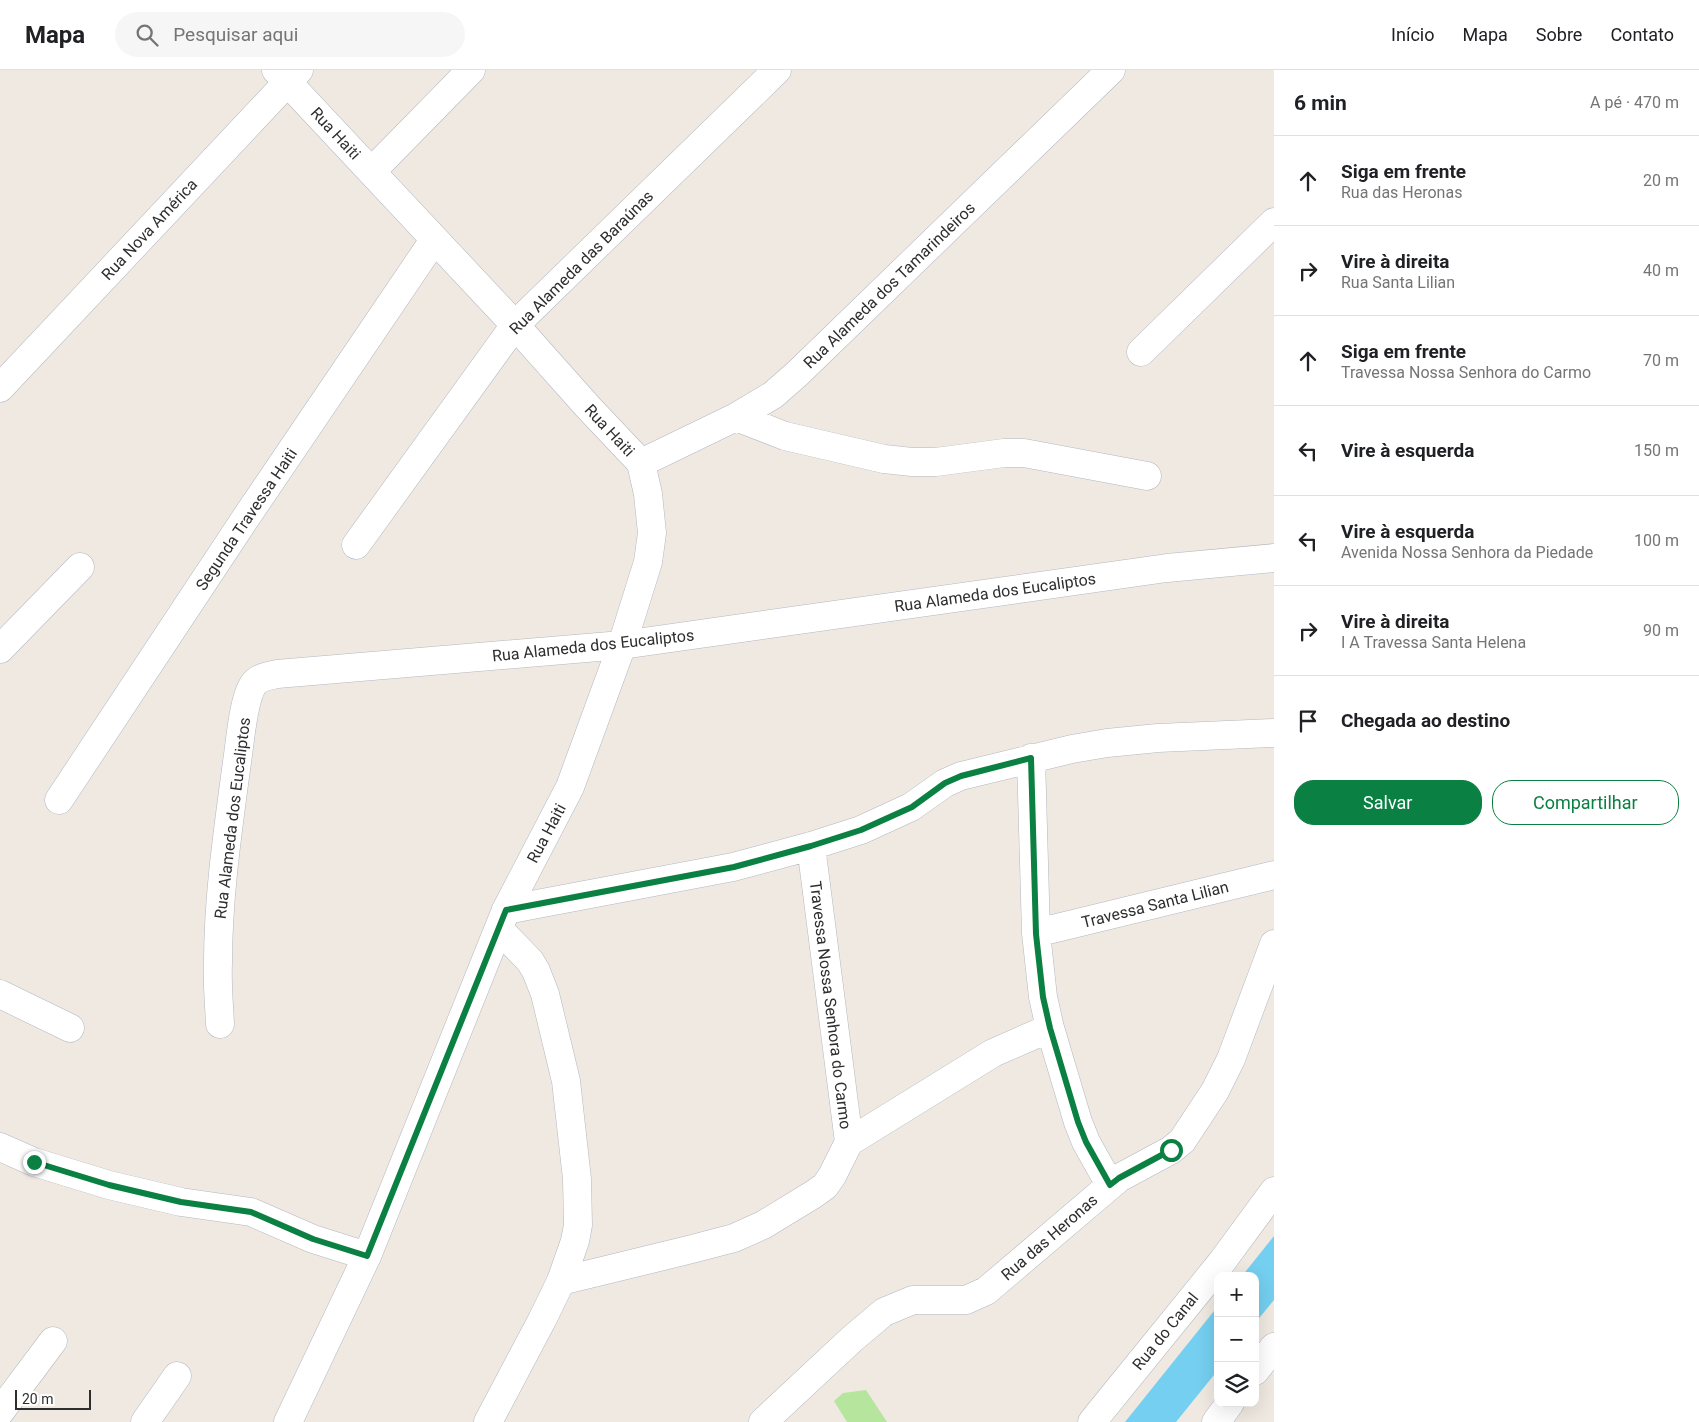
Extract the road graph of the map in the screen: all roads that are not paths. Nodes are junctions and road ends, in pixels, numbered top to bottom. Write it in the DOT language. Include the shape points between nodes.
graph roads {
  1 [pos="470,70"];
  2 [pos="777,70"];
  3 [pos="1111,70"];
  4 [pos="287,74"];
  5 [pos="372,171"];
  6 [pos="1274,222"];
  7 [pos="434,240"];
  8 [pos="515,324"];
  9 [pos="1141,352"];
  10 [pos="0,388"];
  11 [pos="736,417"];
  12 [pos="642,463"];
  13 [pos="1148,476"];
  14 [pos="356,545"];
  15 [pos="1274,558"];
  16 [pos="80,566"];
  17 [pos="622,645"];
  18 [pos="0,649"];
  19 [pos="1274,733"];
  20 [pos="1031,758"];
  21 [pos="59,800"];
  22 [pos="811,846"];
  23 [pos="1274,875"];
  24 [pos="502,919"];
  25 [pos="1036,934"];
  26 [pos="1274,944"];
  27 [pos="0,994"];
  28 [pos="220,1024"];
  29 [pos="70,1028"];
  30 [pos="1050,1028"];
  31 [pos="849,1142"];
  32 [pos="0,1147"];
  33 [pos="1110,1185"];
  34 [pos="1274,1191"];
  35 [pos="367,1256"];
  36 [pos="561,1281"];
  37 [pos="53,1341"];
  38 [pos="1274,1347"];
  39 [pos="1259,1366"];
  40 [pos="177,1376"];
  41 [pos="1227,1407"];
  42 [pos="0,1412"];
  43 [pos="145,1422"];
  44 [pos="288,1422"];
  45 [pos="488,1422"];
  46 [pos="763,1422"];
  47 [pos="1092,1422"];
  48 [pos="1216,1422"];
  1 -- 5 [label="street"];
  2 -- 8 [label="street, Rua Alameda das Baraúnas"];
  3 -- 11 [label="street, Rua Alameda dos Tamarindeiros" via="798,373 773,395"];
  4 -- 5 [label="street, Rua Haiti"];
  4 -- 10 [label="street, Rua Nova América"];
  5 -- 7 [label="street, Rua Haiti"];
  6 -- 9 [label="street"];
  7 -- 8 [label="street, Rua Haiti"];
  7 -- 21 [label="street, Segunda Travessa Haiti"];
  8 -- 12 [label="street, Rua Haiti"];
  8 -- 14 [label="street, Rua Alameda das Baraúnas"];
  11 -- 12 [label="street, Rua Alameda dos Tamarindeiros"];
  11 -- 13 [label="street" via="785,436 884,458 936,462 1004,453 1024,454"];
  12 -- 17 [label="street, Rua Haiti" via="652,533 648,562"];
  15 -- 17 [label="street, Rua Alameda dos Eucaliptos" via="1167,568"];
  16 -- 18 [label="street"];
  17 -- 24 [label="street, Rua Haiti" via="570,787"];
  17 -- 28 [label="street, Rua Alameda dos Eucaliptos" via="277,674 258,680 248,696 226,848 218,964"];
  19 -- 20 [label="street" via="1158,738 1072,749"];
  20 -- 22 [label="street" via="961,776 945,783 912,807 861,830"];
  20 -- 25 [label="street"];
  22 -- 24 [label="street" via="734,867"];
  22 -- 31 [label="street, Travessa Nossa Senhora do Carmo"];
  23 -- 25 [label="street, Travessa Santa Lilian"];
  24 -- 35 [label="street, Rua Haiti"];
  24 -- 36 [label="street" via="536,971 545,994 566,1081 577,1179 578,1225"];
  25 -- 30 [label="street"];
  26 -- 33 [label="street, Rua das Heronas" via="1231,1059 1189,1132 1171,1150"];
  27 -- 29 [label="street"];
  30 -- 31 [label="street, Travessa Nossa Senhora do Carmo" via="993,1053"];
  30 -- 33 [label="street" via="1078,1122"];
  31 -- 36 [label="street" via="824,1186 764,1225 734,1238"];
  32 -- 35 [label="street" via="34,1162 109,1185 181,1202 251,1212 313,1239"];
  33 -- 46 [label="street, Rua das Heronas" via="986,1291 966,1300 913,1300 884,1312"];
  34 -- 47 [label="street, Rua do Canal" via="1221,1263"];
  35 -- 44 [label="street, Rua Haiti"];
  36 -- 45 [label="street"];
  37 -- 42 [label="street"];
  38 -- 39 [label="street"];
  40 -- 43 [label="street"];
  41 -- 48 [label="street"];
}
